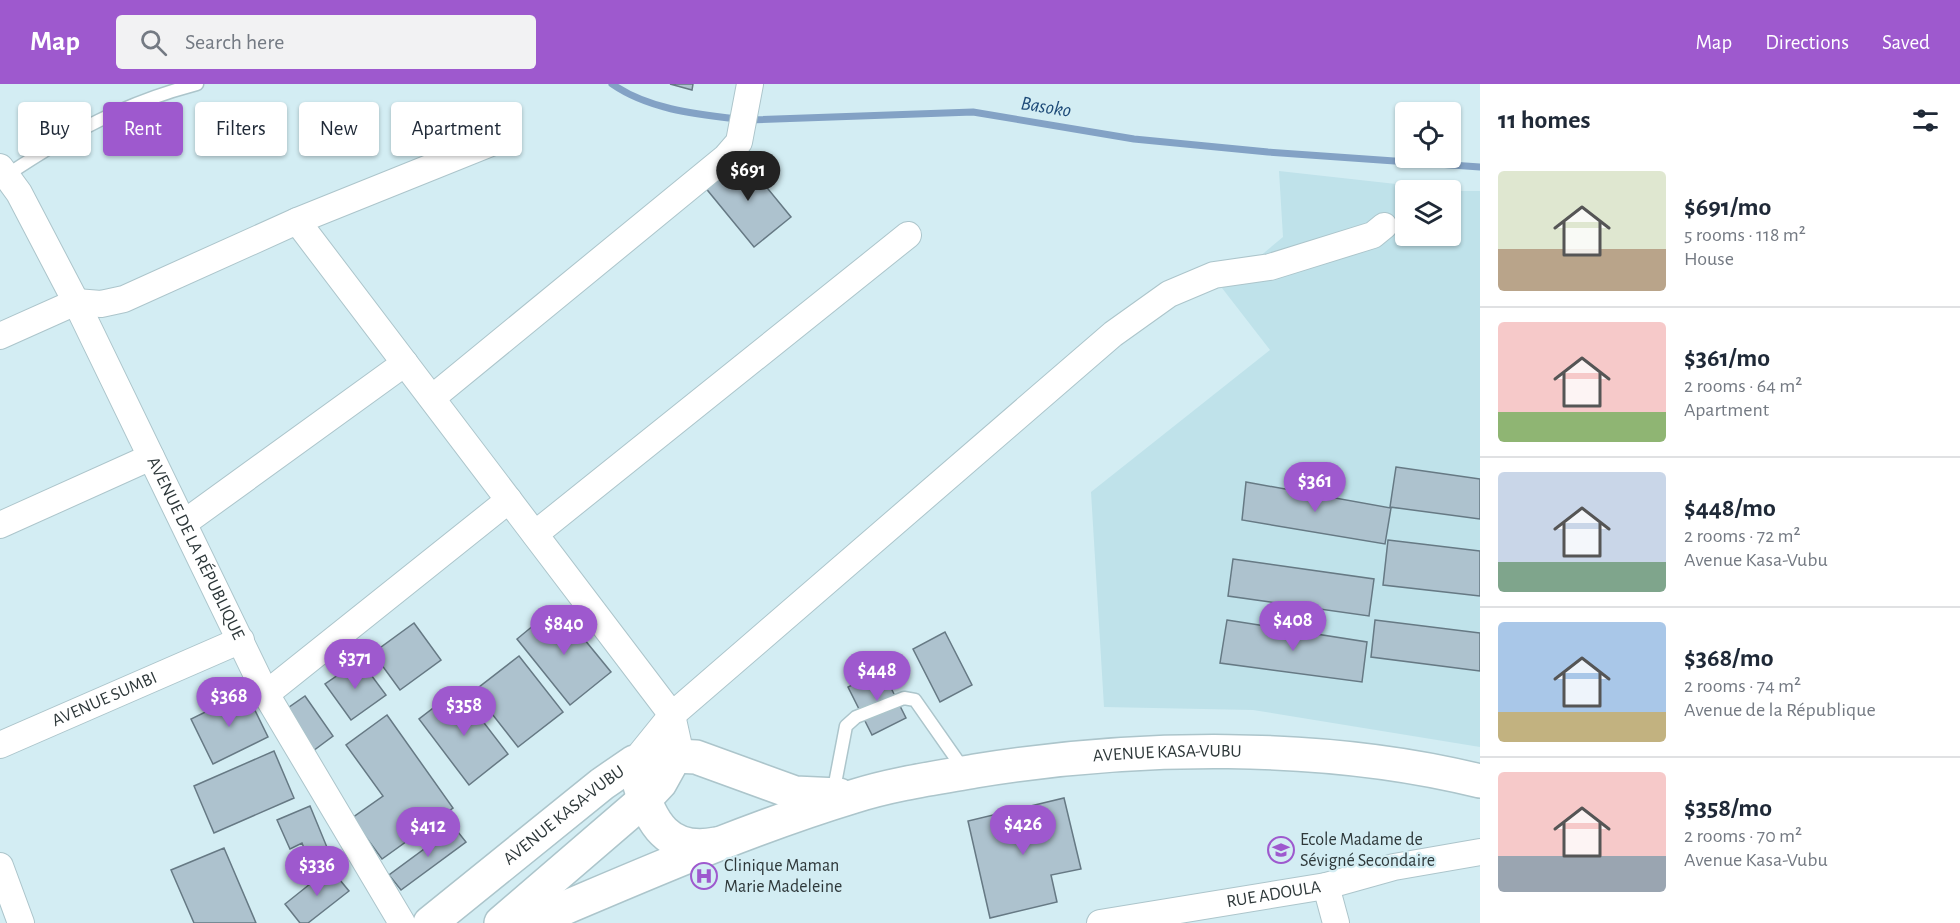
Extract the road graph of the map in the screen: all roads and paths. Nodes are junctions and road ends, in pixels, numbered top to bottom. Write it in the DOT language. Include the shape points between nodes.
graph roads {
  1 [pos="197,84"];
  2 [pos="750,84"];
  3 [pos="459,156"];
  4 [pos="3,171"];
  5 [pos="297,221"];
  6 [pos="1384,226"];
  7 [pos="908,235"];
  8 [pos="76,302"];
  9 [pos="0,336"];
  10 [pos="405,363"];
  11 [pos="432,398"];
  12 [pos="151,457"];
  13 [pos="509,500"];
  14 [pos="184,523"];
  15 [pos="0,525"];
  16 [pos="535,534"];
  17 [pos="241,640"];
  18 [pos="266,694"];
  19 [pos="672,715"];
  20 [pos="0,745"];
  21 [pos="675,756"];
  22 [pos="634,762"];
  23 [pos="966,773"];
  24 [pos="1480,781"];
  25 [pos="844,795"];
  26 [pos="644,800"];
  27 [pos="729,841"];
  28 [pos="1480,852"];
  29 [pos="0,866"];
  30 [pos="1326,886"];
  31 [pos="21,923"];
  32 [pos="402,923"];
  33 [pos="430,923"];
  34 [pos="501,923"];
  35 [pos="528,923"];
  36 [pos="1100,923"];
  37 [pos="1336,923"];
  1 -- 4 [label="lane" via="152,96 65,136"];
  2 -- 11 [label="street" via="739,142 726,157"];
  3 -- 5 [label="street"];
  4 -- 8 [label="street, AVENUE DE LA RÉPUBLIQUE"];
  5 -- 8 [label="street" via="124,299"];
  5 -- 10 [label="street"];
  6 -- 19 [label="street" via="1373,235 1270,267 1214,275 1170,294 1113,333"];
  7 -- 16 [label="street"];
  8 -- 9 [label="street"];
  8 -- 12 [label="street, AVENUE DE LA RÉPUBLIQUE"];
  10 -- 11 [label="street"];
  10 -- 14 [label="street"];
  11 -- 13 [label="street"];
  12 -- 14 [label="street, AVENUE DE LA RÉPUBLIQUE"];
  12 -- 15 [label="street"];
  13 -- 16 [label="street"];
  13 -- 18 [label="street"];
  14 -- 17 [label="street, AVENUE DE LA RÉPUBLIQUE"];
  16 -- 19 [label="street"];
  17 -- 18 [label="street, AVENUE DE LA RÉPUBLIQUE"];
  17 -- 20 [label="street, AVENUE SUMBI"];
  18 -- 32 [label="street, AVENUE DE LA RÉPUBLIQUE"];
  19 -- 21 [label="street" via="678,742"];
  19 -- 22 [label="street"];
  21 -- 22 [label="main road, AVENUE KASA-VUBU"];
  21 -- 25 [label="main road, AVENUE KASA-VUBU" via="696,757 795,793"];
  21 -- 26 [label="main road" via="660,783"];
  22 -- 26 [label="main road"];
  22 -- 33 [label="main road, AVENUE KASA-VUBU"];
  23 -- 24 [label="main road, AVENUE KASA-VUBU" via="1093,756 1250,752 1409,767"];
  23 -- 25 [label="main road, AVENUE KASA-VUBU"];
  23 -- 25 [label="lane" via="915,700 904,698 856,717 846,726"];
  25 -- 27 [label="main road, AVENUE KASA-VUBU"];
  26 -- 27 [label="main road" via="658,828 674,839 693,845"];
  26 -- 34 [label="main road"];
  27 -- 35 [label="main road, AVENUE KASA-VUBU"];
  28 -- 30 [label="street, RUE ADOULA" via="1394,867"];
  29 -- 31 [label="street"];
  30 -- 36 [label="street, RUE ADOULA"];
  30 -- 37 [label="street"];
}
